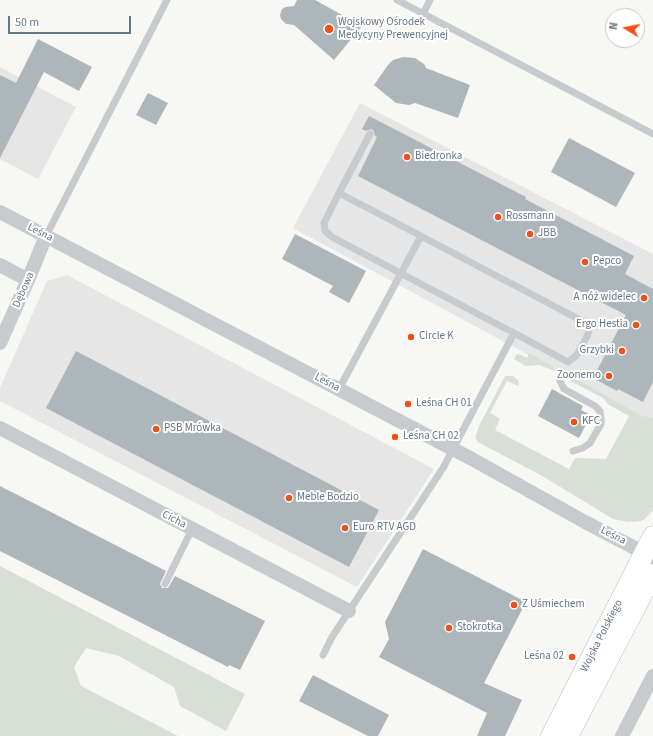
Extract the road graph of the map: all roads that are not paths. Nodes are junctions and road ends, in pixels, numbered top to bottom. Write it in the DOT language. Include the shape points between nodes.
graph roads {
  1 [pos="167,0"];
  2 [pos="397,0"];
  3 [pos="430,0"];
  4 [pos="423,14"];
  5 [pos="370,134"];
  6 [pos="653,134"];
  7 [pos="339,193"];
  8 [pos="0,212"];
  9 [pos="46,236"];
  10 [pos="421,236"];
  11 [pos="0,265"];
  12 [pos="402,273"];
  13 [pos="28,280"];
  14 [pos="514,333"];
  15 [pos="0,343"];
  16 [pos="559,379"];
  17 [pos="339,389"];
  18 [pos="0,428"];
  19 [pos="454,449"];
  20 [pos="573,451"];
  21 [pos="192,529"];
  22 [pos="650,549"];
  23 [pos="653,574"];
  24 [pos="165,584"];
  25 [pos="349,611"];
  26 [pos="323,655"];
  27 [pos="653,676"];
  28 [pos="551,736"];
  29 [pos="568,736"];
  30 [pos="622,736"];
  1 -- 9 [label="lane"];
  2 -- 4 [label="lane"];
  3 -- 4 [label="lane"];
  4 -- 6 [label="lane"];
  5 -- 7 [label="lane"];
  7 -- 10 [label="lane"];
  7 -- 12 [label="lane" via="324,223 325,231"];
  8 -- 9 [label="street, Leśna"];
  9 -- 13 [label="street, Dębowa"];
  9 -- 17 [label="street, Leśna"];
  10 -- 12 [label="lane"];
  10 -- 14 [label="lane" via="586,323 589,328 577,355 568,362"];
  11 -- 13 [label="street"];
  12 -- 14 [label="lane"];
  12 -- 17 [label="lane"];
  13 -- 15 [label="street, Dębowa"];
  14 -- 19 [label="lane"];
  16 -- 20 [label="lane" via="564,389 596,406 600,411 601,424 590,443"];
  17 -- 19 [label="street, Leśna"];
  18 -- 21 [label="street, Cicha"];
  19 -- 22 [label="street, Leśna" via="585,522"];
  19 -- 25 [label="lane"];
  21 -- 24 [label="lane"];
  21 -- 25 [label="street, Cicha"];
  22 -- 28 [label="main road, Wojska Polskiego"];
  23 -- 29 [label="main road, Wojska Polskiego"];
  25 -- 26 [label="lane"];
  27 -- 30 [label="street"];
}
